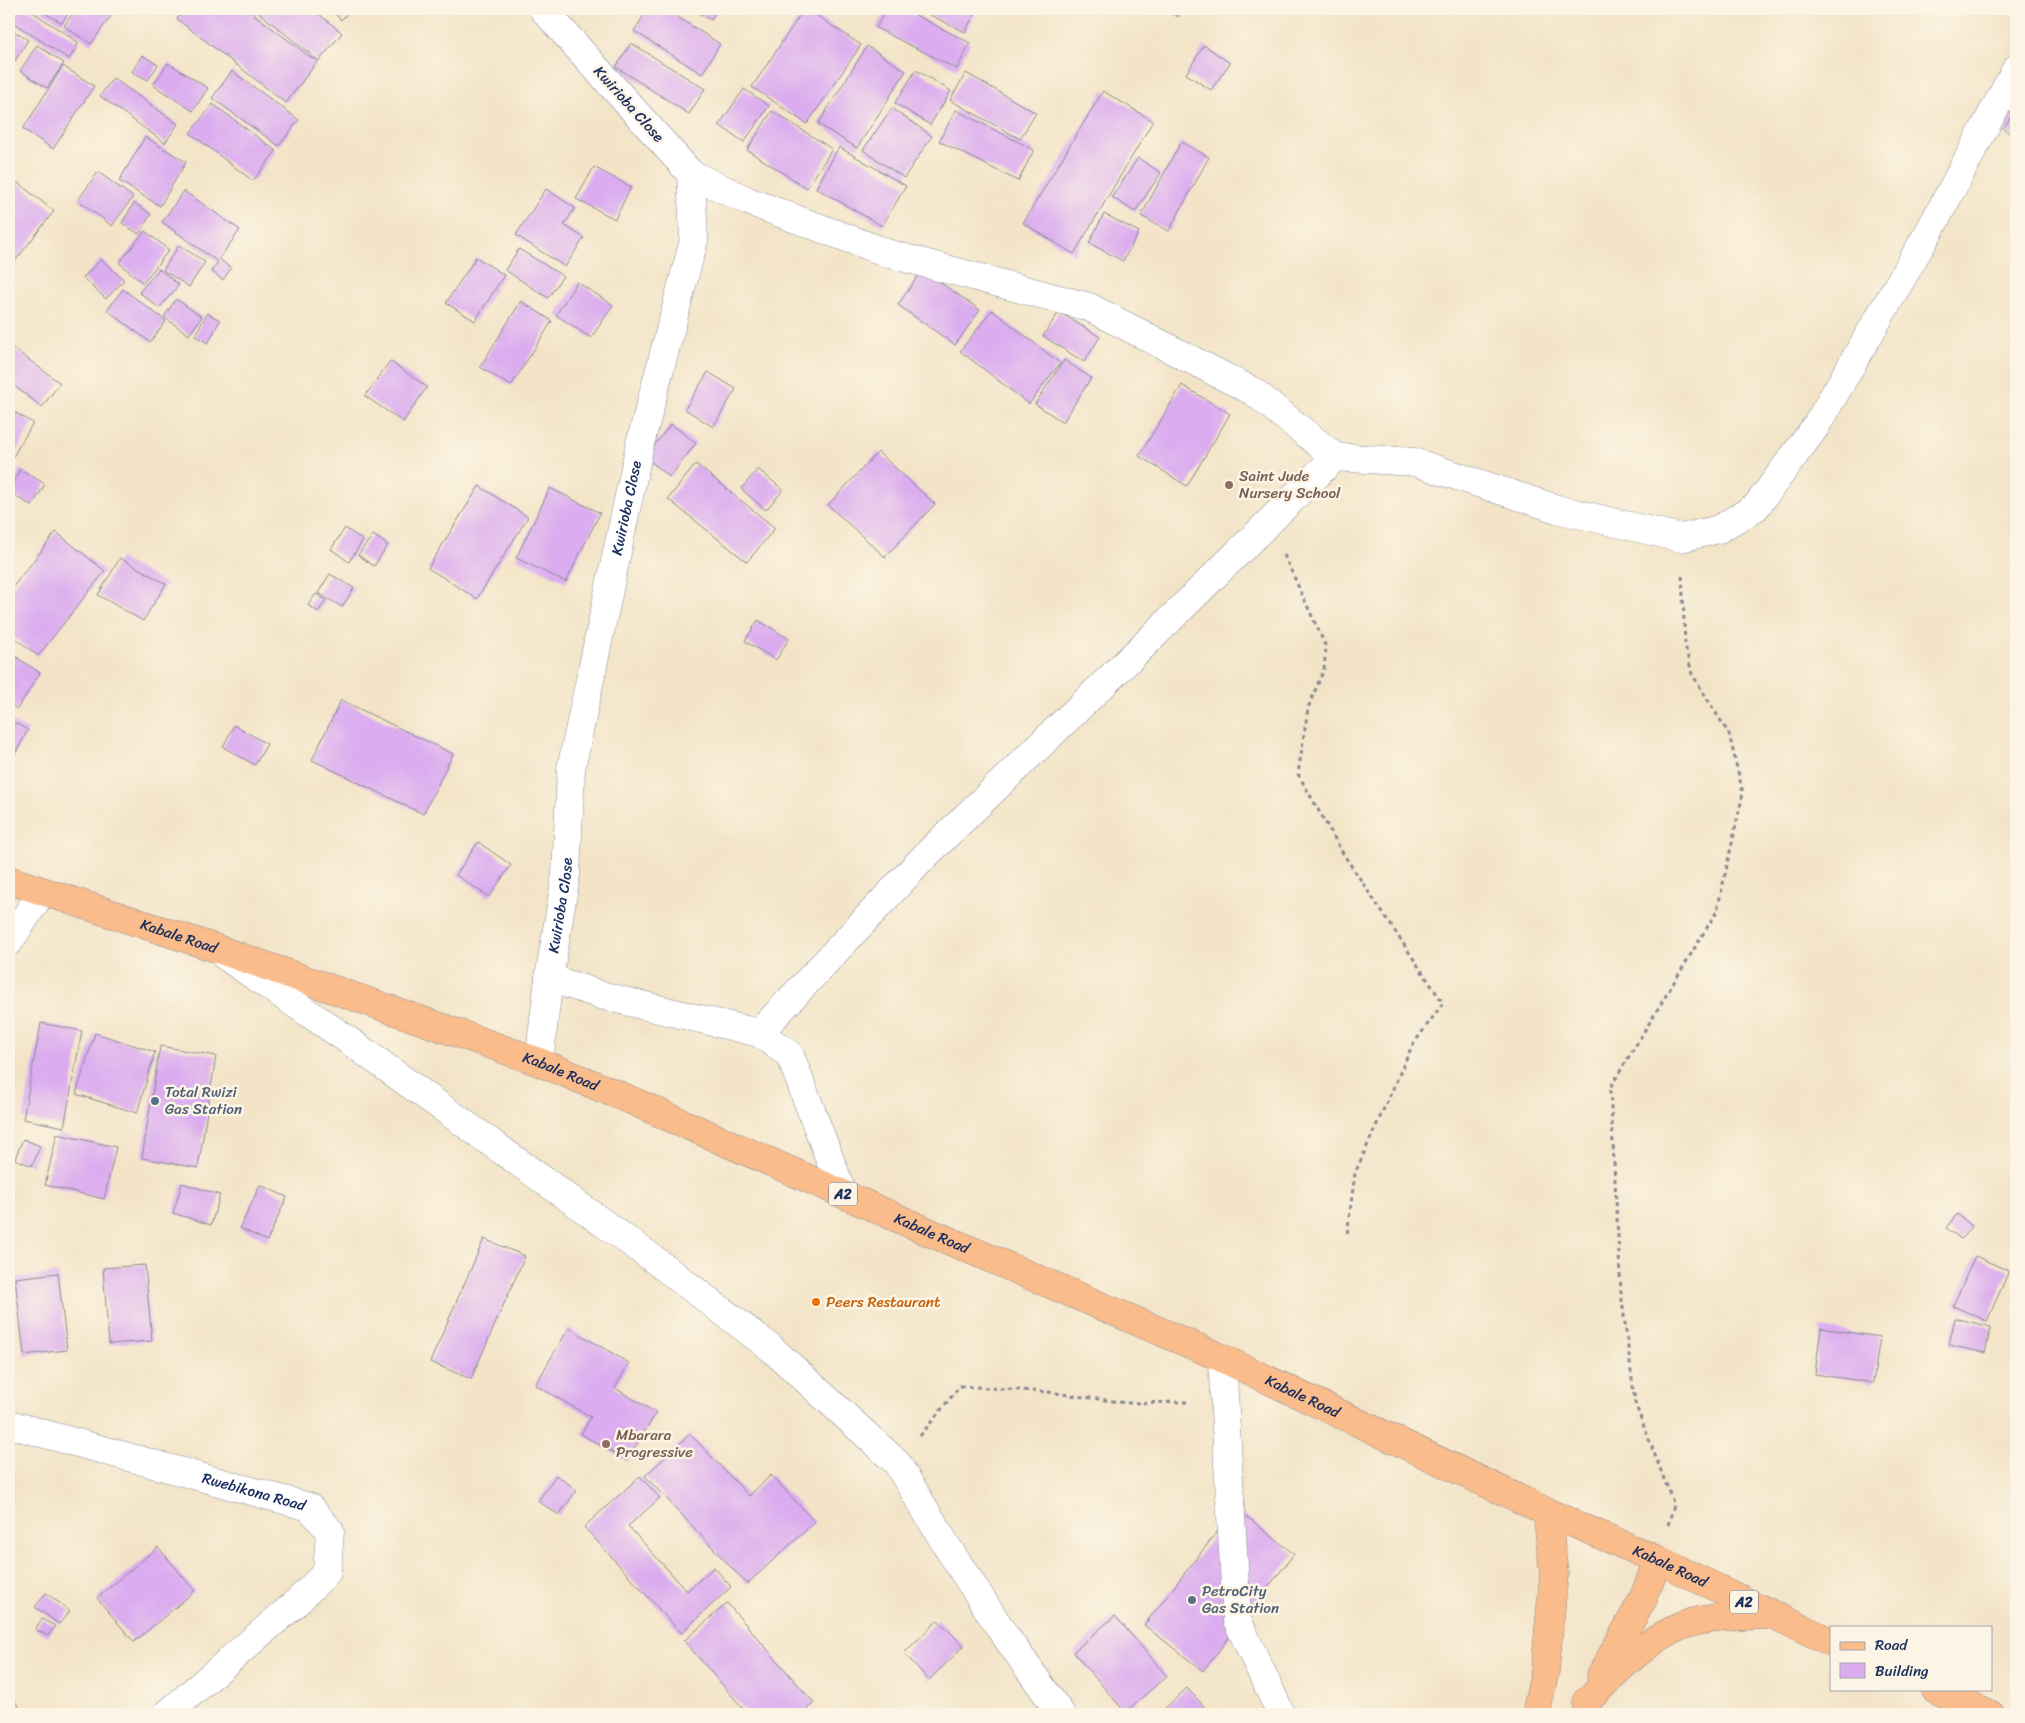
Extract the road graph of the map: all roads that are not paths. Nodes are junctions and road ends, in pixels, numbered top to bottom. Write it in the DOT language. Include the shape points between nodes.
graph roads {
  1 [pos="543,9"];
  2 [pos="2016,69"];
  3 [pos="691,174"];
  4 [pos="1335,457"];
  5 [pos="9,880"];
  6 [pos="42,892"];
  7 [pos="9,942"];
  8 [pos="212,947"];
  9 [pos="549,978"];
  10 [pos="760,1033"];
  11 [pos="539,1062"];
  12 [pos="843,1194"];
  13 [pos="1222,1358"];
  14 [pos="9,1424"];
  15 [pos="1547,1512"];
  16 [pos="1658,1560"];
  17 [pos="1771,1615"];
  18 [pos="1830,1642"];
  19 [pos="1937,1690"];
  20 [pos="1582,1708"];
  21 [pos="167,1714"];
  22 [pos="1061,1714"];
  23 [pos="1281,1714"];
  24 [pos="1536,1714"];
  25 [pos="1990,1714"];
  1 -- 3 [label="street, Kwirioba Close"];
  2 -- 4 [label="street" via="1931,228 1816,426 1756,508 1719,529 1681,538 1557,509 1414,462"];
  3 -- 4 [label="street" via="748,201 890,254 1089,307 1254,392"];
  3 -- 9 [label="street, Kwirioba Close" via="694,240 640,444 571,769 566,875"];
  4 -- 10 [label="street" via="926,855"];
  5 -- 6 [label="main road, Kabale Road / A2"];
  6 -- 7 [label="street"];
  6 -- 8 [label="main road, Kabale Road / A2"];
  8 -- 11 [label="main road, Kabale Road / A2"];
  8 -- 22 [label="street" via="648,1255 778,1355 897,1463 1004,1634"];
  9 -- 10 [label="street" via="604,996"];
  9 -- 11 [label="street, Kwirioba Close"];
  10 -- 12 [label="street" via="790,1055"];
  11 -- 12 [label="main road, Kabale Road / A2"];
  12 -- 13 [label="main road, Kabale Road / A2"];
  13 -- 15 [label="main road, Kabale Road / A2"];
  13 -- 23 [label="street" via="1237,1620"];
  14 -- 21 [label="street, Rwebikona Road" via="308,1507 330,1531 327,1572 296,1603"];
  15 -- 16 [label="main road, Kabale Road / A2"];
  15 -- 24 [label="main road" via="1554,1574 1545,1671"];
  16 -- 17 [label="main road, Kabale Road / A2"];
  16 -- 20 [label="main road" via="1627,1631"];
  17 -- 18 [label="main road, Kabale Road / A2"];
  17 -- 20 [label="main road" via="1723,1616 1692,1622 1673,1631 1622,1666"];
  19 -- 25 [label="main road"];
}
